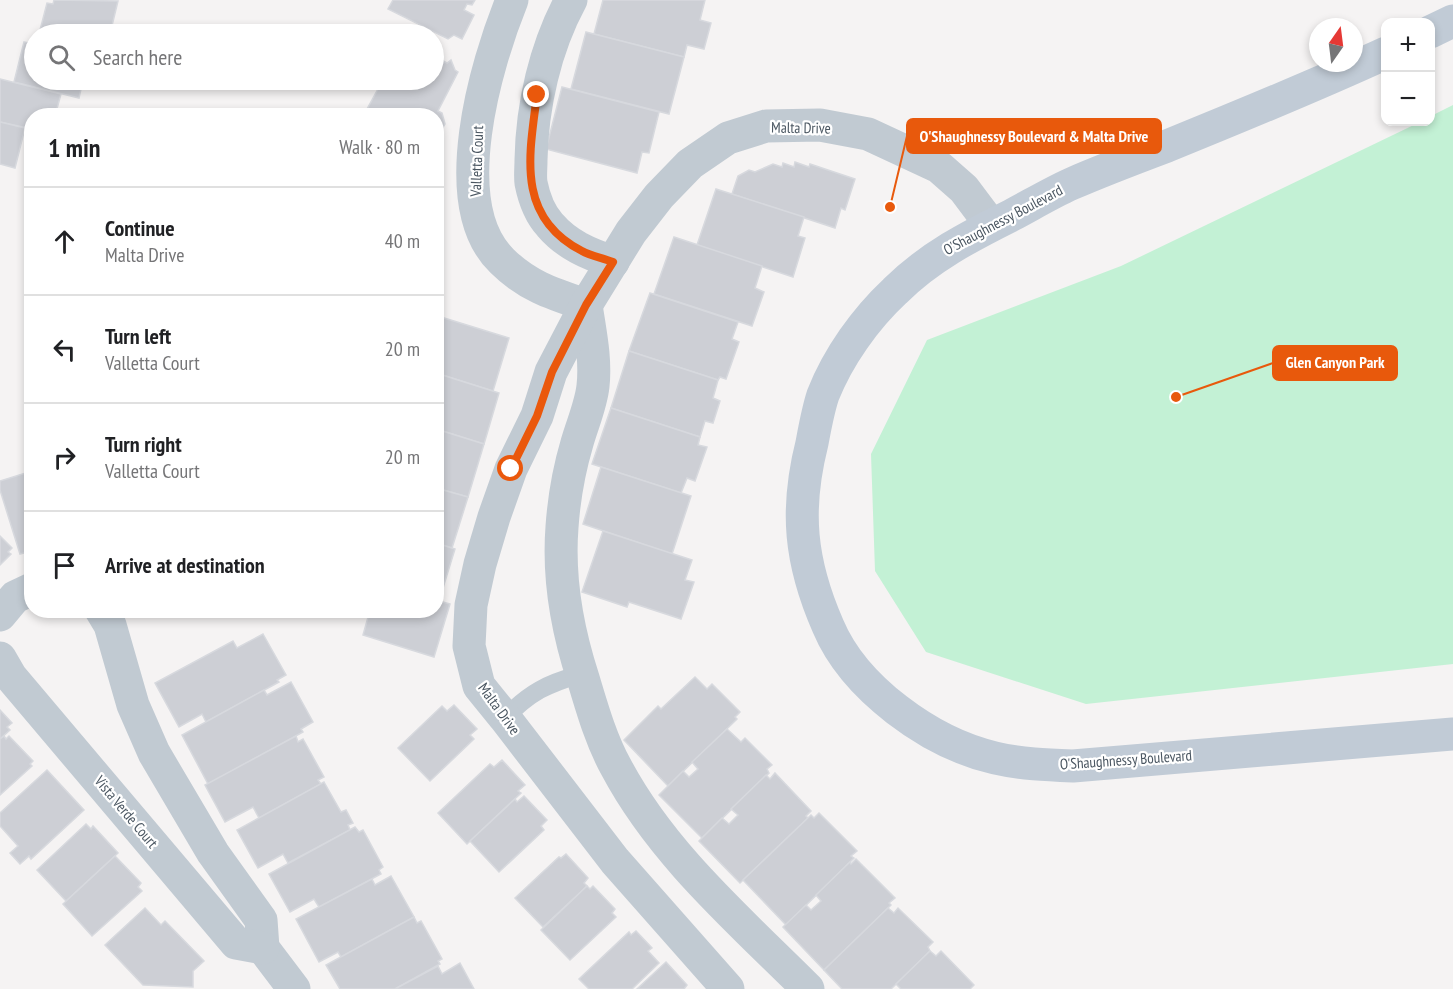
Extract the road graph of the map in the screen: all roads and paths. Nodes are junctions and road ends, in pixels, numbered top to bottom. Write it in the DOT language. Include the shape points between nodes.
graph roads {
  1 [pos="512,0"];
  2 [pos="572,0"];
  3 [pos="1453,21"];
  4 [pos="1435,30"];
  5 [pos="1381,54"];
  6 [pos="991,225"];
  7 [pos="613,262"];
  8 [pos="586,305"];
  9 [pos="24,593"];
  10 [pos="0,615"];
  11 [pos="106,618"];
  12 [pos="0,658"];
  13 [pos="581,674"];
  14 [pos="506,718"];
  15 [pos="1453,734"];
  16 [pos="263,948"];
  17 [pos="294,989"];
  18 [pos="728,989"];
  19 [pos="808,989"];
  1 -- 8 [label="street, Valletta Court" via="485,82 475,140 473,189 480,228 500,260 530,284"];
  2 -- 7 [label="street" via="551,47 537,95 530,182 538,206 564,239 582,251"];
  3 -- 4 [label="main road"];
  5 -- 6 [label="main road, O'Shaughnessy Boulevard" via="1298,93 1069,185"];
  6 -- 7 [label="street, Malta Drive" via="964,189 939,167 868,134 820,125 766,126 728,138 690,164 659,196"];
  6 -- 15 [label="main road, O'Shaughnessy Boulevard" via="933,259 895,290 851,343 823,396 802,492 801,530 815,596 829,630 868,684 925,729 994,758 1032,764 1073,766"];
  7 -- 8 [label="street, Malta Drive"];
  8 -- 13 [label="street" via="594,359 593,388 565,494 561,548 564,610"];
  8 -- 14 [label="street, Malta Drive" via="552,372 537,416 511,469 471,605 469,646 479,686"];
  9 -- 10 [label="street" via="15,597"];
  11 -- 16 [label="street" via="133,705 154,753 213,853 261,920"];
  12 -- 16 [label="street, Vista Verde Court" via="236,943"];
  13 -- 14 [label="lane" via="543,687 524,699"];
  13 -- 19 [label="street" via="615,767 648,819 691,872"];
  14 -- 18 [label="street, Malta Drive" via="615,861"];
  16 -- 17 [label="street"];
}
